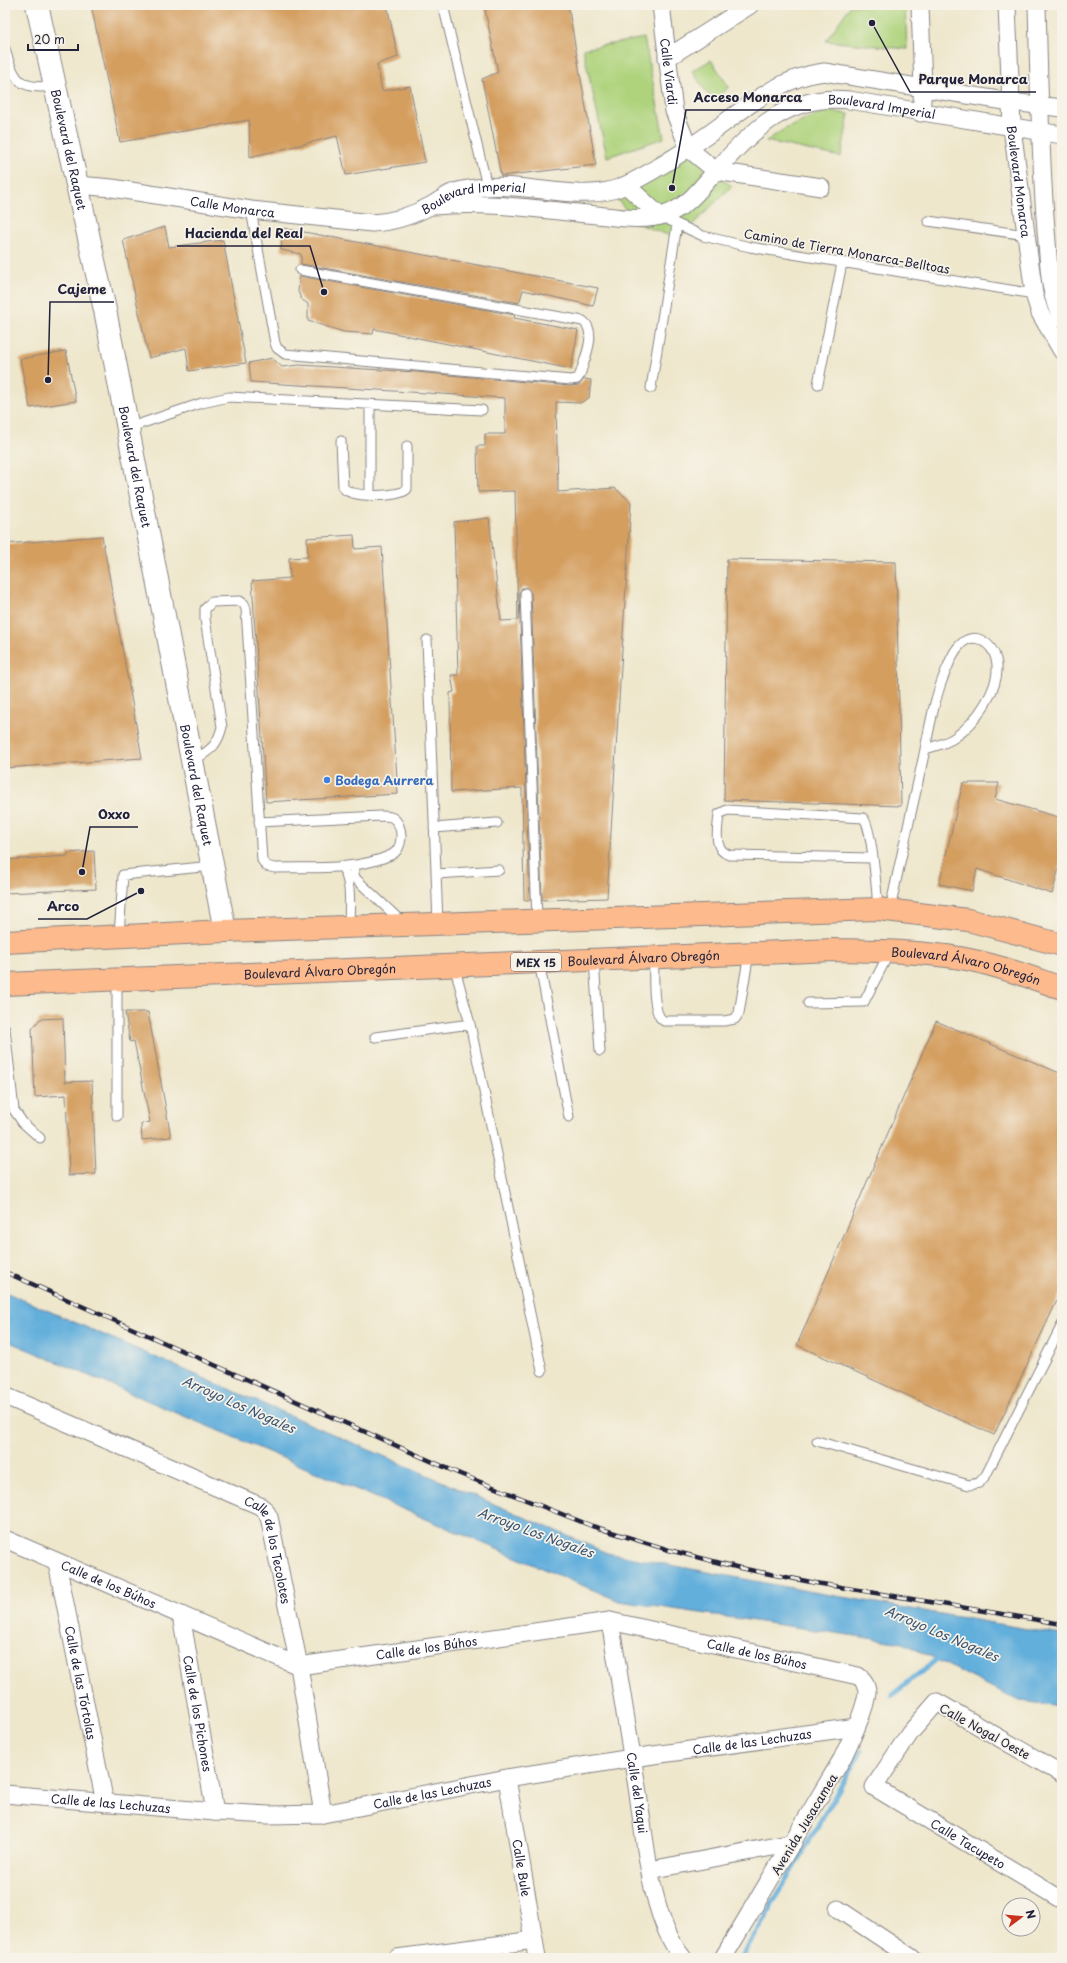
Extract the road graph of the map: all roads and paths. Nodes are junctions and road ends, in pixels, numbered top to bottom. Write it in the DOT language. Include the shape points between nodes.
graph roads {
  1 [pos="37,5"];
  2 [pos="443,5"];
  3 [pos="661,5"];
  4 [pos="750,5"];
  5 [pos="920,5"];
  6 [pos="1007,5"];
  7 [pos="1037,5"];
  8 [pos="5,49"];
  9 [pos="667,58"];
  10 [pos="55,86"];
  11 [pos="923,88"];
  12 [pos="1011,102"];
  13 [pos="1040,105"];
  14 [pos="1062,108"];
  15 [pos="921,113"];
  16 [pos="1012,128"];
  17 [pos="1040,132"];
  18 [pos="1062,135"];
  19 [pos="689,148"];
  20 [pos="716,171"];
  21 [pos="78,185"];
  22 [pos="626,185"];
  23 [pos="487,186"];
  24 [pos="821,187"];
  25 [pos="431,206"];
  26 [pos="251,210"];
  27 [pos="660,216"];
  28 [pos="928,222"];
  29 [pos="677,225"];
  30 [pos="1026,235"];
  31 [pos="842,263"];
  32 [pos="300,270"];
  33 [pos="1034,294"];
  34 [pos="1062,319"];
  35 [pos="1062,351"];
  36 [pos="818,384"];
  37 [pos="651,388"];
  38 [pos="370,404"];
  39 [pos="482,410"];
  40 [pos="128,428"];
  41 [pos="341,441"];
  42 [pos="407,446"];
  43 [pos="370,496"];
  44 [pos="525,593"];
  45 [pos="427,640"];
  46 [pos="926,749"];
  47 [pos="192,761"];
  48 [pos="259,822"];
  49 [pos="497,823"];
  50 [pos="434,828"];
  51 [pos="872,858"];
  52 [pos="212,866"];
  53 [pos="341,866"];
  54 [pos="354,866"];
  55 [pos="499,870"];
  56 [pos="436,874"];
  57 [pos="884,910"];
  58 [pos="537,920"];
  59 [pos="438,923"];
  60 [pos="404,925"];
  61 [pos="349,926"];
  62 [pos="225,931"];
  63 [pos="119,936"];
  64 [pos="1061,941"];
  65 [pos="5,942"];
  66 [pos="890,952"];
  67 [pos="749,953"];
  68 [pos="654,957"];
  69 [pos="594,960"];
  70 [pos="539,962"];
  71 [pos="454,965"];
  72 [pos="118,979"];
  73 [pos="5,984"];
  74 [pos="1062,988"];
  75 [pos="808,1002"];
  76 [pos="470,1024"];
  77 [pos="5,1029"];
  78 [pos="375,1037"];
  79 [pos="600,1051"];
  80 [pos="117,1116"];
  81 [pos="569,1117"];
  82 [pos="40,1138"];
  83 [pos="1062,1325"];
  84 [pos="542,1370"];
  85 [pos="5,1396"];
  86 [pos="817,1440"];
  87 [pos="5,1540"];
  88 [pos="57,1563"];
  89 [pos="181,1615"];
  90 [pos="610,1621"];
  91 [pos="299,1666"];
  92 [pos="865,1682"];
  93 [pos="856,1727"];
  94 [pos="632,1758"];
  95 [pos="1062,1774"];
  96 [pos="507,1778"];
  97 [pos="874,1787"];
  98 [pos="5,1794"];
  99 [pos="104,1803"];
  100 [pos="215,1812"];
  101 [pos="323,1814"];
  102 [pos="793,1843"];
  103 [pos="650,1870"];
  104 [pos="1062,1900"];
  105 [pos="838,1909"];
  106 [pos="534,1940"];
  107 [pos="397,1958"];
  108 [pos="537,1958"];
  109 [pos="683,1958"];
  110 [pos="723,1958"];
  111 [pos="912,1958"];
  1 -- 10 [label="street, Boulevard del Raquet"];
  2 -- 23 [label="lane"];
  3 -- 9 [label="street, Calle Viardi"];
  4 -- 9 [label="street"];
  5 -- 11 [label="street"];
  6 -- 12 [label="street, Boulevard Monarca"];
  7 -- 13 [label="street, Boulevard Monarca"];
  8 -- 10 [label="lane" via="16,78 27,86"];
  9 -- 19 [label="street, Calle Viardi" via="674,111"];
  10 -- 21 [label="street, Boulevard del Raquet"];
  11 -- 12 [label="street, Boulevard Imperial"];
  11 -- 15 [label="street"];
  11 -- 19 [label="street, Boulevard Imperial" via="824,72 809,74 775,87"];
  12 -- 13 [label="street, Boulevard Imperial"];
  12 -- 16 [label="street, Boulevard Monarca"];
  13 -- 14 [label="street, Boulevard Imperial"];
  13 -- 17 [label="street, Boulevard Monarca"];
  15 -- 16 [label="street, Boulevard Imperial"];
  15 -- 20 [label="street, Boulevard Imperial" via="833,98 805,102 759,127"];
  16 -- 17 [label="street, Boulevard Imperial"];
  16 -- 30 [label="street, Boulevard Monarca"];
  17 -- 18 [label="street, Boulevard Imperial"];
  17 -- 34 [label="street, Boulevard Monarca" via="1052,290"];
  19 -- 20 [label="street, Calle Viardi"];
  19 -- 22 [label="street, Boulevard Imperial"];
  20 -- 24 [label="street"];
  20 -- 27 [label="street, Boulevard Imperial" via="688,201 676,210"];
  21 -- 26 [label="street, Calle Monarca"];
  21 -- 40 [label="street, Boulevard del Raquet"];
  22 -- 23 [label="street, Boulevard Imperial" via="608,191 588,193"];
  22 -- 27 [label="street"];
  23 -- 25 [label="street, Boulevard Imperial" via="452,193"];
  25 -- 26 [label="street, Calle Monarca" via="406,218 372,224"];
  25 -- 27 [label="street, Boulevard Imperial" via="477,204 622,217"];
  26 -- 32 [label="lane" via="274,343 285,354 571,380 577,379 580,375 590,337 589,327 583,321"];
  27 -- 29 [label="lane, Camino de Tierra Monarca-Belltoas"];
  28 -- 30 [label="lane"];
  29 -- 31 [label="lane, Camino de Tierra Monarca-Belltoas" via="718,240"];
  29 -- 37 [label="lane"];
  30 -- 33 [label="street, Boulevard Monarca"];
  31 -- 33 [label="lane, Camino de Tierra Monarca-Belltoas"];
  31 -- 36 [label="lane"];
  33 -- 35 [label="street, Boulevard Monarca" via="1040,313"];
  38 -- 39 [label="lane"];
  38 -- 40 [label="lane" via="229,397 202,403"];
  38 -- 43 [label="lane"];
  40 -- 47 [label="street, Boulevard del Raquet"];
  41 -- 43 [label="lane" via="343,487 347,492"];
  42 -- 43 [label="lane" via="407,489 404,492"];
  44 -- 58 [label="lane"];
  45 -- 50 [label="lane"];
  46 -- 46 [label="lane" via="936,695 952,655 968,639 979,638 989,644 996,659 996,676 991,693 969,726 946,742"];
  46 -- 57 [label="lane"];
  47 -- 48 [label="lane" via="218,741 222,727 205,609 212,602 240,601 246,609"];
  47 -- 52 [label="street, Boulevard del Raquet"];
  48 -- 53 [label="lane" via="262,860 266,866"];
  48 -- 54 [label="lane" via="381,816 392,818 399,825 401,838 393,854"];
  49 -- 50 [label="lane"];
  50 -- 56 [label="lane"];
  51 -- 51 [label="lane" via="729,855 723,852 718,843 719,814 727,810 863,818 869,826"];
  51 -- 57 [label="lane"];
  52 -- 62 [label="street, Boulevard del Raquet"];
  52 -- 63 [label="lane" via="123,875"];
  53 -- 54 [label="lane"];
  53 -- 61 [label="lane" via="345,871 348,885"];
  54 -- 60 [label="lane" via="356,879"];
  55 -- 56 [label="lane"];
  56 -- 59 [label="lane"];
  57 -- 58 [label="highway"];
  57 -- 64 [label="highway" via="968,920"];
  58 -- 59 [label="highway"];
  59 -- 60 [label="highway"];
  60 -- 61 [label="highway"];
  61 -- 62 [label="highway"];
  62 -- 63 [label="highway"];
  63 -- 65 [label="highway"];
  66 -- 67 [label="highway, Boulevard Álvaro Obregón / MEX 15" via="832,950"];
  66 -- 74 [label="highway, Boulevard Álvaro Obregón / MEX 15" via="960,958 1010,970"];
  66 -- 75 [label="lane" via="864,1002"];
  67 -- 68 [label="highway, Boulevard Álvaro Obregón / MEX 15"];
  67 -- 68 [label="lane" via="739,1013 735,1019 724,1021 661,1020 656,1007"];
  68 -- 69 [label="highway, Boulevard Álvaro Obregón / MEX 15"];
  69 -- 70 [label="highway, Boulevard Álvaro Obregón / MEX 15"];
  69 -- 79 [label="lane"];
  70 -- 71 [label="highway, Boulevard Álvaro Obregón / MEX 15"];
  70 -- 81 [label="lane"];
  71 -- 72 [label="highway, Boulevard Álvaro Obregón / MEX 15"];
  71 -- 76 [label="lane"];
  72 -- 73 [label="highway, Boulevard Álvaro Obregón / MEX 15"];
  72 -- 80 [label="lane"];
  76 -- 78 [label="lane"];
  76 -- 84 [label="lane"];
  77 -- 82 [label="lane" via="14,1110 23,1123"];
  83 -- 86 [label="lane" via="986,1475 979,1483 969,1485"];
  85 -- 91 [label="street, Calle de los Tecolotes" via="265,1510 272,1531"];
  87 -- 88 [label="street, Calle de los Búhos"];
  88 -- 89 [label="street, Calle de los Búhos"];
  88 -- 99 [label="street, Calle de las Tórtolas"];
  89 -- 91 [label="street, Calle de los Búhos"];
  89 -- 100 [label="street, Calle de los Pichones"];
  90 -- 91 [label="street, Calle de los Búhos"];
  90 -- 92 [label="street, Calle de los Búhos" via="858,1676"];
  90 -- 94 [label="street, Calle del Yaqui"];
  91 -- 101 [label="street, Calle de los Tecolotes"];
  92 -- 93 [label="street, Avenida Jusacamea" via="867,1692"];
  93 -- 94 [label="street, Calle de las Lechuzas"];
  93 -- 102 [label="street, Avenida Jusacamea" via="842,1759"];
  94 -- 96 [label="street, Calle de las Lechuzas"];
  94 -- 103 [label="street, Calle del Yaqui"];
  95 -- 97 [label="street, Calle Nogal Oeste" via="937,1702 910,1733"];
  96 -- 101 [label="street, Calle de las Lechuzas"];
  96 -- 106 [label="street, Calle Bule"];
  97 -- 104 [label="street, Calle Tacupeto"];
  98 -- 99 [label="street, Calle de las Lechuzas"];
  99 -- 100 [label="street, Calle de las Lechuzas"];
  100 -- 101 [label="street, Calle de las Lechuzas"];
  102 -- 103 [label="street"];
  102 -- 110 [label="street, Avenida Jusacamea"];
  103 -- 109 [label="street, Calle del Yaqui" via="660,1915"];
  105 -- 111 [label="street"];
  106 -- 107 [label="street"];
  106 -- 108 [label="street, Calle Bule"];
}
